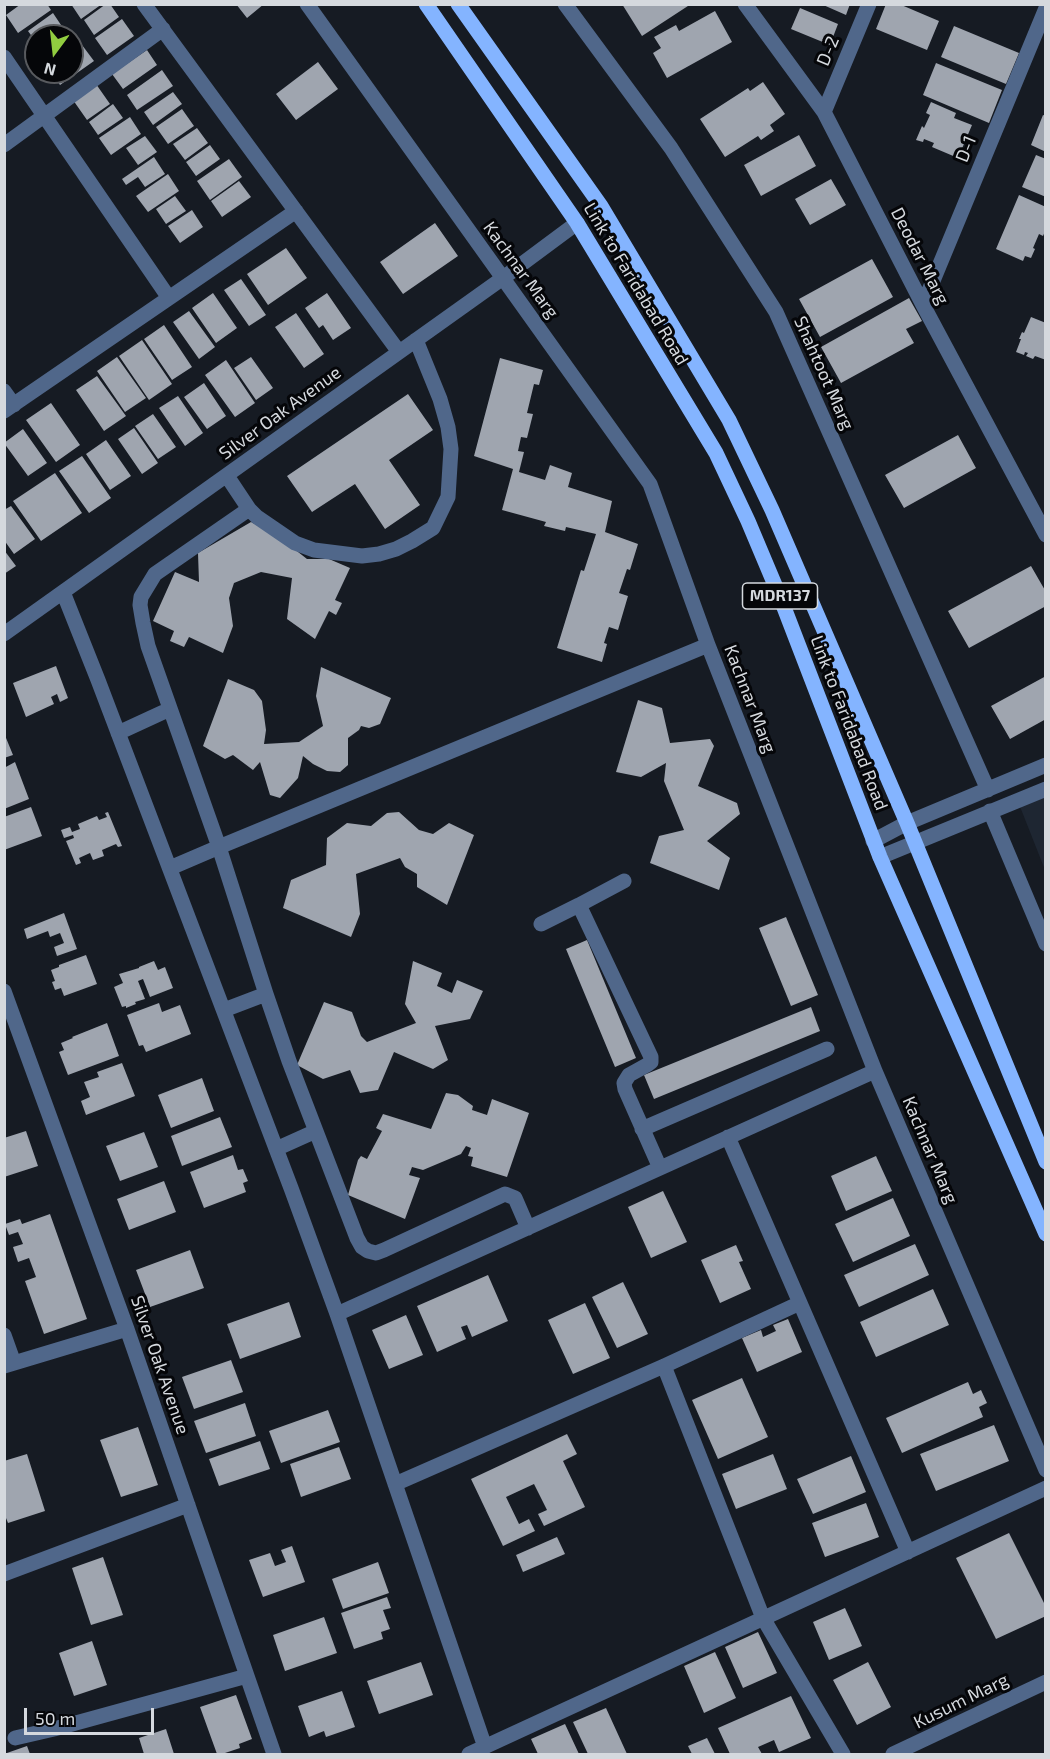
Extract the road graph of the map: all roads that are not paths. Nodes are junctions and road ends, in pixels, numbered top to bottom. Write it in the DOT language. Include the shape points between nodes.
graph roads {
  1 [pos="144,4"];
  2 [pos="307,4"];
  3 [pos="426,4"];
  4 [pos="458,4"];
  5 [pos="565,4"];
  6 [pos="745,4"];
  7 [pos="869,4"];
  8 [pos="1046,8"];
  9 [pos="163,29"];
  10 [pos="1041,30"];
  11 [pos="4,57"];
  12 [pos="824,112"];
  13 [pos="44,115"];
  14 [pos="4,145"];
  15 [pos="296,211"];
  16 [pos="577,223"];
  17 [pos="503,278"];
  18 [pos="169,298"];
  19 [pos="923,305"];
  20 [pos="416,340"];
  21 [pos="399,352"];
  22 [pos="4,391"];
  23 [pos="9,408"];
  24 [pos="227,476"];
  25 [pos="249,510"];
  26 [pos="1044,522"];
  27 [pos="63,592"];
  28 [pos="6,630"];
  29 [pos="708,645"];
  30 [pos="170,709"];
  31 [pos="118,733"];
  32 [pos="1046,765"];
  33 [pos="1046,789"];
  34 [pos="988,790"];
  35 [pos="990,811"];
  36 [pos="907,823"];
  37 [pos="873,841"];
  38 [pos="915,841"];
  39 [pos="219,847"];
  40 [pos="880,856"];
  41 [pos="170,868"];
  42 [pos="624,881"];
  43 [pos="579,905"];
  44 [pos="541,924"];
  45 [pos="1046,944"];
  46 [pos="4,991"];
  47 [pos="266,994"];
  48 [pos="224,1011"];
  49 [pos="827,1048"];
  50 [pos="874,1071"];
  51 [pos="642,1129"];
  52 [pos="316,1131"];
  53 [pos="728,1137"];
  54 [pos="276,1149"];
  55 [pos="1046,1162"];
  56 [pos="660,1168"];
  57 [pos="528,1228"];
  58 [pos="1046,1233"];
  59 [pos="800,1303"];
  60 [pos="337,1314"];
  61 [pos="127,1329"];
  62 [pos="4,1335"];
  63 [pos="9,1364"];
  64 [pos="664,1366"];
  65 [pos="1046,1470"];
  66 [pos="395,1484"];
  67 [pos="1046,1488"];
  68 [pos="188,1505"];
  69 [pos="908,1552"];
  70 [pos="4,1574"];
  71 [pos="763,1618"];
  72 [pos="247,1676"];
  73 [pos="1046,1682"];
  74 [pos="15,1738"];
  75 [pos="485,1747"];
  76 [pos="274,1755"];
  77 [pos="469,1755"];
  78 [pos="843,1755"];
  79 [pos="893,1755"];
  1 -- 9 [label="street"];
  2 -- 17 [label="street, Kachnar Marg"];
  3 -- 16 [label="main road, Link to Faridabad Road / MDR137"];
  4 -- 36 [label="main road, Link to Faridabad Road / MDR137" via="602,206 729,420"];
  5 -- 34 [label="street, Shahtoot Marg" via="670,148 776,312"];
  6 -- 12 [label="street, Deodar Marg"];
  7 -- 12 [label="street, D-2"];
  8 -- 10 [label="street, D-1"];
  9 -- 13 [label="street"];
  9 -- 15 [label="street"];
  10 -- 19 [label="street, D-1"];
  11 -- 13 [label="street"];
  12 -- 19 [label="street, Deodar Marg"];
  13 -- 14 [label="street"];
  13 -- 18 [label="street"];
  15 -- 18 [label="street"];
  15 -- 21 [label="street"];
  16 -- 17 [label="street, Silver Oak Avenue"];
  16 -- 37 [label="main road, Link to Faridabad Road / MDR137" via="716,453 780,597"];
  17 -- 20 [label="street, Silver Oak Avenue"];
  17 -- 29 [label="street, Kachnar Marg" via="650,484"];
  18 -- 23 [label="street"];
  19 -- 26 [label="street, Deodar Marg"];
  20 -- 21 [label="street, Silver Oak Avenue"];
  20 -- 25 [label="street" via="440,399 451,449 448,496 434,528 396,549 362,556 314,550 295,543"];
  21 -- 24 [label="street, Silver Oak Avenue"];
  22 -- 23 [label="street"];
  24 -- 25 [label="street"];
  24 -- 27 [label="street, Silver Oak Avenue"];
  25 -- 30 [label="street" via="154,574 141,597 142,623"];
  27 -- 28 [label="street, Silver Oak Avenue"];
  27 -- 31 [label="street"];
  29 -- 39 [label="street"];
  29 -- 50 [label="street, Kachnar Marg"];
  30 -- 31 [label="street"];
  30 -- 39 [label="street"];
  31 -- 41 [label="street"];
  32 -- 34 [label="street"];
  33 -- 35 [label="street"];
  34 -- 36 [label="street"];
  35 -- 38 [label="street"];
  35 -- 45 [label="street"];
  36 -- 37 [label="street"];
  36 -- 38 [label="main road, Link to Faridabad Road / MDR137"];
  37 -- 40 [label="main road, Link to Faridabad Road / MDR137"];
  38 -- 40 [label="street"];
  38 -- 55 [label="main road, Link to Faridabad Road / MDR137"];
  39 -- 41 [label="street"];
  39 -- 47 [label="street"];
  40 -- 58 [label="main road, Link to Faridabad Road / MDR137"];
  41 -- 48 [label="street"];
  42 -- 43 [label="street"];
  43 -- 44 [label="street"];
  43 -- 51 [label="street" via="651,1057 651,1062 629,1075 624,1083"];
  46 -- 61 [label="street, Silver Oak Avenue"];
  47 -- 48 [label="street"];
  47 -- 52 [label="street"];
  48 -- 54 [label="street"];
  49 -- 51 [label="street"];
  50 -- 53 [label="street"];
  50 -- 65 [label="street, Kachnar Marg"];
  51 -- 56 [label="street"];
  52 -- 54 [label="street"];
  52 -- 57 [label="street" via="357,1238 368,1251 384,1250 505,1194 515,1197"];
  53 -- 56 [label="street"];
  53 -- 59 [label="street"];
  54 -- 60 [label="street"];
  56 -- 57 [label="street"];
  57 -- 60 [label="street"];
  59 -- 64 [label="street"];
  59 -- 69 [label="street"];
  60 -- 66 [label="street"];
  61 -- 63 [label="street"];
  61 -- 68 [label="street, Silver Oak Avenue"];
  62 -- 63 [label="street"];
  64 -- 66 [label="street"];
  64 -- 71 [label="street"];
  66 -- 75 [label="street"];
  67 -- 69 [label="street"];
  68 -- 70 [label="street"];
  68 -- 72 [label="street, Silver Oak Avenue"];
  69 -- 71 [label="street"];
  71 -- 75 [label="street"];
  71 -- 78 [label="street"];
  72 -- 74 [label="street"];
  72 -- 76 [label="street, Silver Oak Avenue"];
  73 -- 79 [label="street, Kusum Marg"];
  75 -- 77 [label="street"];
}
